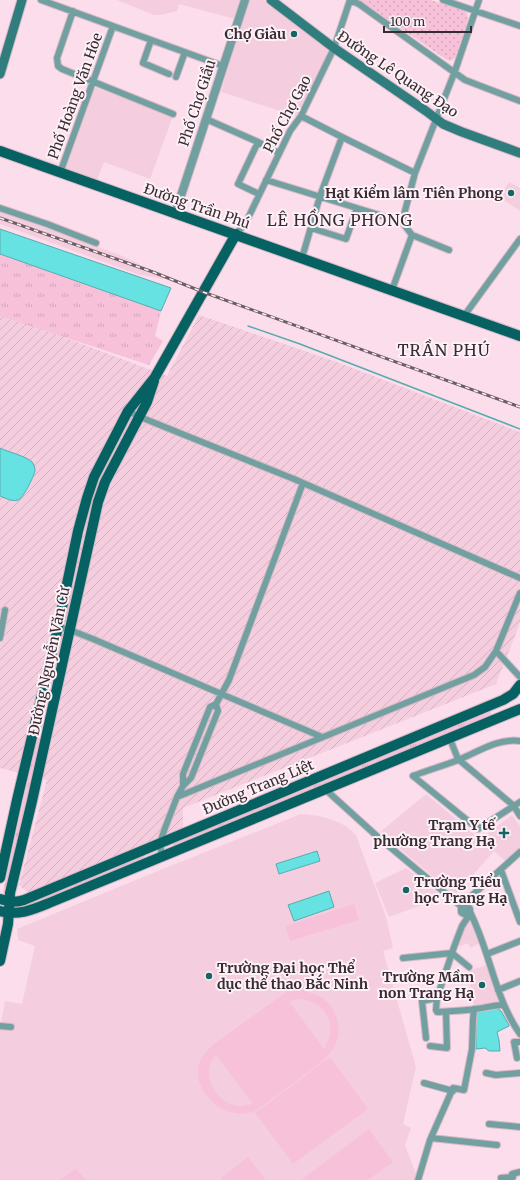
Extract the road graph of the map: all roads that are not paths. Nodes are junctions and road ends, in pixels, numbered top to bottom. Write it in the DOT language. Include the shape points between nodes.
graph roads {
  1 [pos="22,0"];
  2 [pos="41,0"];
  3 [pos="245,0"];
  4 [pos="350,0"];
  5 [pos="443,0"];
  6 [pos="479,0"];
  7 [pos="276,2"];
  8 [pos="73,11"];
  9 [pos="474,11"];
  10 [pos="113,26"];
  11 [pos="520,26"];
  12 [pos="151,40"];
  13 [pos="334,48"];
  14 [pos="185,52"];
  15 [pos="2,63"];
  16 [pos="223,66"];
  17 [pos="454,71"];
  18 [pos="0,74"];
  19 [pos="169,74"];
  20 [pos="176,76"];
  21 [pos="93,82"];
  22 [pos="520,101"];
  23 [pos="173,114"];
  24 [pos="301,116"];
  25 [pos="206,119"];
  26 [pos="436,119"];
  27 [pos="342,137"];
  28 [pos="258,142"];
  29 [pos="0,151"];
  30 [pos="520,152"];
  31 [pos="280,153"];
  32 [pos="415,172"];
  33 [pos="60,173"];
  34 [pos="266,180"];
  35 [pos="259,194"];
  36 [pos="320,196"];
  37 [pos="0,208"];
  38 [pos="357,208"];
  39 [pos="175,214"];
  40 [pos="402,222"];
  41 [pos="311,228"];
  42 [pos="236,234"];
  43 [pos="412,235"];
  44 [pos="520,239"];
  45 [pos="96,243"];
  46 [pos="449,250"];
  47 [pos="302,258"];
  48 [pos="392,290"];
  49 [pos="464,316"];
  50 [pos="520,336"];
  51 [pos="155,377"];
  52 [pos="128,411"];
  53 [pos="140,417"];
  54 [pos="303,483"];
  55 [pos="520,578"];
  56 [pos="520,593"];
  57 [pos="6,610"];
  58 [pos="58,627"];
  59 [pos="70,630"];
  60 [pos="0,638"];
  61 [pos="496,651"];
  62 [pos="520,677"];
  63 [pos="520,685"];
  64 [pos="44,688"];
  65 [pos="56,691"];
  66 [pos="221,694"];
  67 [pos="520,710"];
  68 [pos="322,738"];
  69 [pos="450,739"];
  70 [pos="520,741"];
  71 [pos="458,760"];
  72 [pos="326,790"];
  73 [pos="177,797"];
  74 [pos="520,802"];
  75 [pos="514,806"];
  76 [pos="520,816"];
  77 [pos="160,844"];
  78 [pos="520,852"];
  79 [pos="162,858"];
  80 [pos="501,870"];
  81 [pos="0,878"];
  82 [pos="14,880"];
  83 [pos="31,897"];
  84 [pos="4,901"];
  85 [pos="466,909"];
  86 [pos="4,912"];
  87 [pos="520,922"];
  88 [pos="520,941"];
  89 [pos="452,953"];
  90 [pos="487,954"];
  91 [pos="403,958"];
  92 [pos="0,961"];
  93 [pos="470,967"];
  94 [pos="520,981"];
  95 [pos="498,990"];
  96 [pos="437,998"];
  97 [pos="503,1006"];
  98 [pos="474,1009"];
  99 [pos="446,1012"];
  100 [pos="0,1026"];
  101 [pos="11,1027"];
  102 [pos="520,1034"];
  103 [pos="426,1038"];
  104 [pos="520,1042"];
  105 [pos="430,1046"];
  106 [pos="517,1058"];
  107 [pos="486,1073"];
  108 [pos="520,1073"];
  109 [pos="424,1083"];
  110 [pos="452,1092"];
  111 [pos="489,1124"];
  112 [pos="520,1127"];
  113 [pos="431,1138"];
  114 [pos="497,1145"];
  115 [pos="520,1172"];
  116 [pos="501,1178"];
  117 [pos="418,1180"];
  1 -- 15 [label="main road"];
  2 -- 8 [label="street"];
  3 -- 16 [label="street, Phố Chợ Giầu"];
  4 -- 13 [label="street, Phố Chợ Gạo"];
  4 -- 17 [label="street"];
  5 -- 9 [label="street"];
  6 -- 9 [label="street"];
  7 -- 13 [label="main road, Đường Lê Quang Đạo"];
  8 -- 10 [label="street"];
  8 -- 21 [label="street" via="57,64 62,69"];
  9 -- 11 [label="street"];
  9 -- 17 [label="street"];
  10 -- 12 [label="street"];
  10 -- 21 [label="street, Phố Hoàng Văn Hòe"];
  12 -- 14 [label="street"];
  12 -- 19 [label="street" via="143,63"];
  13 -- 24 [label="street, Phố Chợ Gạo"];
  13 -- 26 [label="main road, Đường Lê Quang Đạo"];
  14 -- 16 [label="street"];
  14 -- 20 [label="street"];
  15 -- 18 [label="main road"];
  16 -- 25 [label="street, Phố Chợ Giầu"];
  17 -- 22 [label="street" via="465,80"];
  17 -- 26 [label="street"];
  21 -- 23 [label="street"];
  21 -- 33 [label="street, Phố Hoàng Văn Hòe"];
  24 -- 27 [label="street"];
  24 -- 31 [label="street, Phố Chợ Gạo" via="290,131"];
  25 -- 28 [label="street"];
  25 -- 39 [label="street, Phố Chợ Giầu"];
  26 -- 30 [label="main road, Đường Lê Quang Đạo" via="462,132"];
  26 -- 32 [label="street"];
  27 -- 32 [label="street"];
  27 -- 36 [label="street"];
  28 -- 31 [label="street"];
  28 -- 35 [label="street" via="238,184"];
  29 -- 33 [label="main road, Đường Trần Phú"];
  31 -- 34 [label="street, Phố Chợ Gạo"];
  32 -- 40 [label="street"];
  33 -- 39 [label="main road, Đường Trần Phú"];
  34 -- 35 [label="street, Phố Chợ Gạo"];
  34 -- 36 [label="street"];
  35 -- 42 [label="street, Phố Chợ Gạo" via="245,223"];
  36 -- 38 [label="street"];
  36 -- 41 [label="street"];
  37 -- 45 [label="street"];
  38 -- 40 [label="street"];
  38 -- 41 [label="street" via="346,239"];
  39 -- 42 [label="main road, Đường Trần Phú"];
  40 -- 43 [label="street"];
  41 -- 47 [label="street"];
  42 -- 47 [label="main road, Đường Trần Phú"];
  42 -- 51 [label="main road, Đường Nguyễn Văn Cừ"];
  43 -- 46 [label="street"];
  43 -- 48 [label="street"];
  44 -- 49 [label="street"];
  47 -- 48 [label="main road, Đường Trần Phú"];
  48 -- 49 [label="main road, Đường Trần Phú"];
  49 -- 50 [label="main road, Đường Trần Phú"];
  51 -- 52 [label="main road, Đường Nguyễn Văn Cừ"];
  51 -- 53 [label="main road, Đường Nguyễn Văn Cừ"];
  52 -- 53 [label="street"];
  52 -- 58 [label="main road, Đường Nguyễn Văn Cừ" via="94,477 87,498"];
  53 -- 54 [label="street"];
  53 -- 59 [label="main road, Đường Nguyễn Văn Cừ" via="99,497"];
  54 -- 55 [label="street"];
  54 -- 66 [label="street" via="229,680"];
  56 -- 61 [label="street"];
  57 -- 60 [label="street"];
  58 -- 59 [label="street"];
  58 -- 64 [label="main road, Đường Nguyễn Văn Cừ"];
  59 -- 65 [label="main road, Đường Nguyễn Văn Cừ"];
  59 -- 66 [label="street"];
  61 -- 62 [label="street"];
  61 -- 68 [label="street" via="486,667 474,675"];
  63 -- 77 [label="main road, Đường Trang Liệt" via="513,694 503,700"];
  64 -- 65 [label="main road"];
  64 -- 81 [label="main road, Đường Nguyễn Văn Cừ"];
  65 -- 82 [label="main road, Đường Nguyễn Văn Cừ"];
  66 -- 68 [label="street"];
  66 -- 73 [label="street" via="216,704 218,711 191,778"];
  67 -- 69 [label="main road, Đường Trang Liệt"];
  68 -- 73 [label="street"];
  69 -- 71 [label="street"];
  69 -- 72 [label="main road, Đường Trang Liệt"];
  70 -- 71 [label="street" via="487,746"];
  71 -- 75 [label="street"];
  71 -- 75 [label="street" via="413,776 478,829"];
  72 -- 79 [label="main road, Đường Trang Liệt"];
  72 -- 85 [label="street" via="379,838"];
  73 -- 77 [label="street"];
  74 -- 75 [label="street"];
  75 -- 76 [label="street"];
  77 -- 79 [label="street"];
  77 -- 83 [label="main road, Đường Trang Liệt"];
  78 -- 80 [label="street"];
  79 -- 86 [label="main road, Đường Trang Liệt" via="22,913"];
  80 -- 85 [label="street" via="467,900"];
  80 -- 87 [label="street"];
  82 -- 83 [label="main road" via="22,895"];
  82 -- 84 [label="main road, Đường Nguyễn Văn Cừ"];
  83 -- 84 [label="main road, Đường Trang Liệt" via="20,901"];
  84 -- 86 [label="main road, Đường Nguyễn Văn Cừ"];
  85 -- 89 [label="street" via="468,917"];
  85 -- 90 [label="street" via="476,923"];
  86 -- 92 [label="main road, Đường Nguyễn Văn Cừ" via="8,924"];
  88 -- 90 [label="street"];
  89 -- 91 [label="street"];
  89 -- 93 [label="street"];
  89 -- 96 [label="street"];
  90 -- 95 [label="street"];
  94 -- 95 [label="street"];
  95 -- 97 [label="street"];
  96 -- 99 [label="street" via="437,1012"];
  96 -- 103 [label="street" via="422,1001"];
  97 -- 98 [label="street"];
  97 -- 102 [label="street"];
  98 -- 99 [label="street"];
  98 -- 110 [label="street" via="472,1049 464,1090 453,1088"];
  99 -- 105 [label="street" via="447,1048"];
  100 -- 101 [label="street"];
  104 -- 106 [label="street" via="514,1042"];
  107 -- 108 [label="street"];
  109 -- 110 [label="street"];
  110 -- 113 [label="street"];
  111 -- 112 [label="street"];
  113 -- 114 [label="street"];
  113 -- 117 [label="street"];
  115 -- 116 [label="street" via="512,1174 513,1177"];
}
